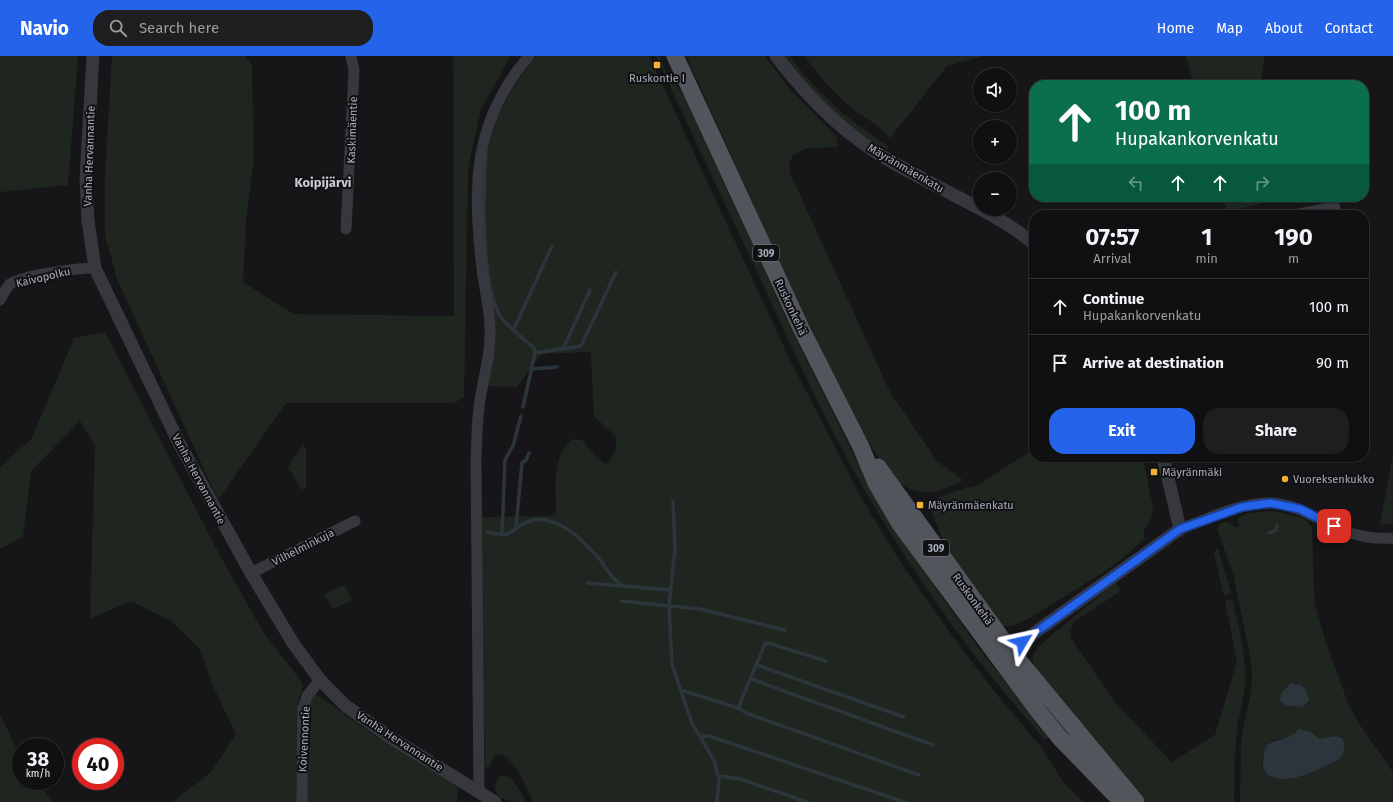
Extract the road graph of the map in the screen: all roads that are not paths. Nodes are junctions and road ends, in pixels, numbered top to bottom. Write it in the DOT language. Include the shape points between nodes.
graph roads {
  1 [pos="93,56"];
  2 [pos="351,56"];
  3 [pos="529,56"];
  4 [pos="675,56"];
  5 [pos="776,56"];
  6 [pos="1335,207"];
  7 [pos="1320,210"];
  8 [pos="346,229"];
  9 [pos="1029,240"];
  10 [pos="95,268"];
  11 [pos="0,300"];
  12 [pos="1164,462"];
  13 [pos="355,521"];
  14 [pos="1180,529"];
  15 [pos="1393,538"];
  16 [pos="251,573"];
  17 [pos="1004,655"];
  18 [pos="320,680"];
  19 [pos="479,792"];
  20 [pos="302,802"];
  21 [pos="495,802"];
  22 [pos="1122,802"];
  23 [pos="1136,802"];
  1 -- 10 [label="street, Vanha Hervannantie" via="86,179 88,221"];
  2 -- 8 [label="street, Kaskimäentie" via="354,70"];
  3 -- 19 [label="street" via="499,98 486,129 480,158 479,240 490,346 477,420 476,458"];
  4 -- 17 [label="main road, Ruskonkehä / 309" via="797,321 861,447 886,477"];
  5 -- 9 [label="street, Mäyränmäenkatu" via="814,102 853,136 890,161 990,214"];
  6 -- 7 [label="street"];
  10 -- 11 [label="street, Kaivopolku" via="20,280 9,285"];
  10 -- 16 [label="street, Vanha Hervannantie" via="179,443"];
  12 -- 14 [label="street"];
  13 -- 16 [label="street, Vilhelminkuja"];
  14 -- 15 [label="street" via="1242,507 1270,503 1300,509 1345,531 1380,539"];
  14 -- 17 [label="street"];
  16 -- 18 [label="street, Vanha Hervannantie" via="293,643"];
  17 -- 22 [label="main road, Ruskonkehä / 309" via="1060,738"];
  17 -- 23 [label="main road, Ruskonkehä / 309"];
  18 -- 19 [label="street, Vanha Hervannantie" via="346,706 388,736"];
  18 -- 20 [label="street, Koivennontie" via="307,696 303,709"];
  19 -- 21 [label="street, Vanha Hervannantie"];
}
